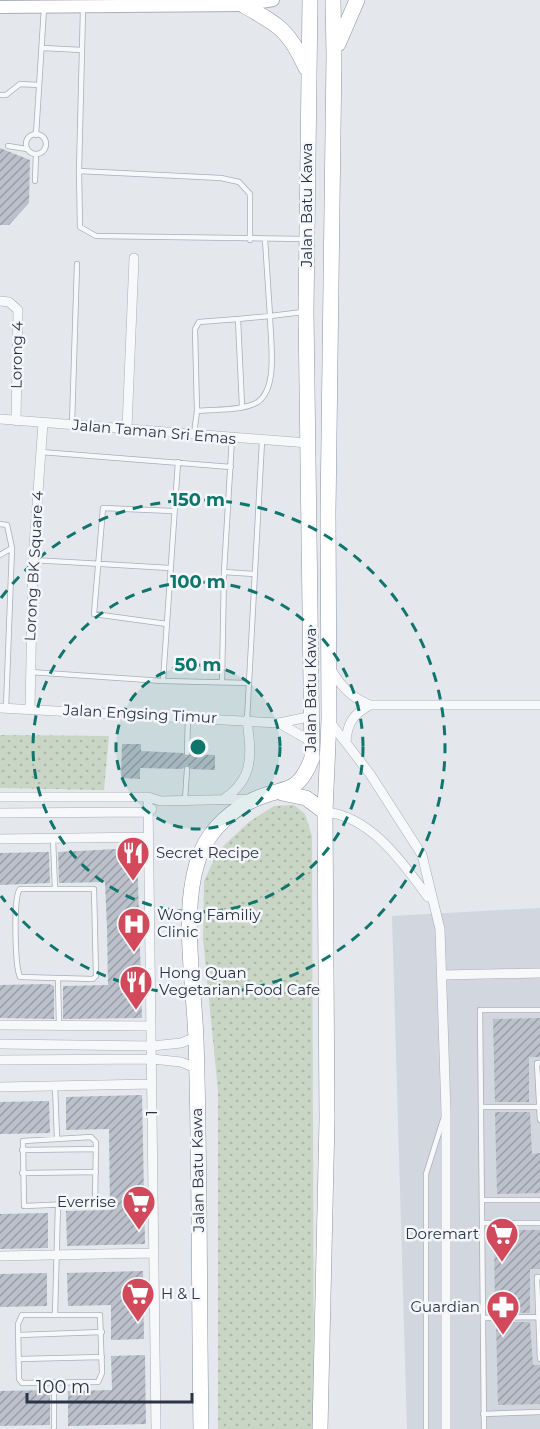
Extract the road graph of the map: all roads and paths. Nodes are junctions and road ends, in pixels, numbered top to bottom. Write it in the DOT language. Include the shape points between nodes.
graph roads {
  1 [pos="273,0"];
  2 [pos="310,0"];
  3 [pos="333,0"];
  4 [pos="357,0"];
  5 [pos="83,3"];
  6 [pos="237,3"];
  7 [pos="0,6"];
  8 [pos="44,8"];
  9 [pos="43,48"];
  10 [pos="82,50"];
  11 [pos="334,55"];
  12 [pos="307,71"];
  13 [pos="39,85"];
  14 [pos="0,95"];
  15 [pos="36,135"];
  16 [pos="8,146"];
  17 [pos="27,149"];
  18 [pos="36,154"];
  19 [pos="79,171"];
  20 [pos="34,181"];
  21 [pos="265,239"];
  22 [pos="308,239"];
  23 [pos="250,240"];
  24 [pos="134,258"];
  25 [pos="77,264"];
  26 [pos="0,301"];
  27 [pos="306,311"];
  28 [pos="270,316"];
  29 [pos="238,319"];
  30 [pos="242,406"];
  31 [pos="197,411"];
  32 [pos="0,419"];
  33 [pos="16,421"];
  34 [pos="43,423"];
  35 [pos="72,424"];
  36 [pos="127,428"];
  37 [pos="194,434"];
  38 [pos="232,438"];
  39 [pos="262,441"];
  40 [pos="308,443"];
  41 [pos="41,452"];
  42 [pos="178,462"];
  43 [pos="231,467"];
  44 [pos="173,511"];
  45 [pos="0,524"];
  46 [pos="12,548"];
  47 [pos="0,555"];
  48 [pos="33,561"];
  49 [pos="98,564"];
  50 [pos="170,568"];
  51 [pos="224,572"];
  52 [pos="254,574"];
  53 [pos="167,624"];
  54 [pos="0,637"];
  55 [pos="8,643"];
  56 [pos="0,661"];
  57 [pos="7,661"];
  58 [pos="328,666"];
  59 [pos="29,672"];
  60 [pos="163,681"];
  61 [pos="222,682"];
  62 [pos="249,683"];
  63 [pos="370,705"];
  64 [pos="540,705"];
  65 [pos="3,708"];
  66 [pos="30,708"];
  67 [pos="313,716"];
  68 [pos="188,717"];
  69 [pos="247,720"];
  70 [pos="329,720"];
  71 [pos="279,723"];
  72 [pos="312,742"];
  73 [pos="346,742"];
  74 [pos="187,753"];
  75 [pos="187,769"];
  76 [pos="282,793"];
  77 [pos="0,797"];
  78 [pos="148,797"];
  79 [pos="225,798"];
  80 [pos="255,799"];
  81 [pos="185,800"];
  82 [pos="161,801"];
  83 [pos="148,812"];
  84 [pos="325,812"];
  85 [pos="0,813"];
  86 [pos="149,837"];
  87 [pos="53,838"];
  88 [pos="0,839"];
  89 [pos="55,889"];
  90 [pos="431,901"];
  91 [pos="540,973"];
  92 [pos="443,975"];
  93 [pos="58,980"];
  94 [pos="540,1010"];
  95 [pos="0,1025"];
  96 [pos="59,1026"];
  97 [pos="152,1026"];
  98 [pos="196,1038"];
  99 [pos="0,1044"];
  100 [pos="152,1046"];
  101 [pos="152,1059"];
  102 [pos="0,1060"];
  103 [pos="540,1063"];
  104 [pos="196,1068"];
  105 [pos="152,1084"];
  106 [pos="55,1086"];
  107 [pos="0,1087"];
  108 [pos="482,1107"];
  109 [pos="539,1107"];
  110 [pos="446,1112"];
  111 [pos="540,1120"];
  112 [pos="57,1138"];
  113 [pos="96,1149"];
  114 [pos="22,1150"];
  115 [pos="96,1172"];
  116 [pos="22,1173"];
  117 [pos="483,1200"];
  118 [pos="540,1200"];
  119 [pos="58,1205"];
  120 [pos="483,1223"];
  121 [pos="540,1223"];
  122 [pos="153,1253"];
  123 [pos="57,1255"];
  124 [pos="0,1256"];
  125 [pos="540,1277"];
  126 [pos="55,1315"];
  127 [pos="538,1317"];
  128 [pos="483,1318"];
  129 [pos="102,1332"];
  130 [pos="19,1335"];
  131 [pos="102,1357"];
  132 [pos="19,1359"];
  133 [pos="540,1359"];
  134 [pos="54,1383"];
  135 [pos="540,1412"];
  136 [pos="483,1414"];
  137 [pos="54,1429"];
  138 [pos="156,1429"];
  139 [pos="201,1429"];
  140 [pos="320,1429"];
  141 [pos="426,1429"];
  142 [pos="446,1429"];
  143 [pos="484,1429"];
  1 -- 6 [label="main road"];
  2 -- 12 [label="highway, Jalan Batu Kawa"];
  3 -- 11 [label="highway, Jalan Batu Kawa"];
  4 -- 11 [label="highway"];
  5 -- 6 [label="main road"];
  5 -- 8 [label="main road"];
  5 -- 10 [label="lane"];
  6 -- 12 [label="highway" via="277,24 294,42"];
  7 -- 8 [label="main road"];
  8 -- 9 [label="lane"];
  9 -- 10 [label="lane"];
  9 -- 13 [label="lane"];
  10 -- 19 [label="lane"];
  11 -- 58 [label="highway, Jalan Batu Kawa"];
  12 -- 22 [label="highway, Jalan Batu Kawa"];
  13 -- 14 [label="lane" via="20,84"];
  13 -- 15 [label="lane"];
  15 -- 17 [label="lane" via="27,141"];
  15 -- 18 [label="lane" via="44,138 45,144 44,150"];
  16 -- 17 [label="lane"];
  17 -- 18 [label="lane"];
  18 -- 20 [label="lane"];
  19 -- 23 [label="lane" via="239,182 250,194"];
  19 -- 23 [label="lane" via="80,227 87,233"];
  21 -- 22 [label="lane"];
  21 -- 23 [label="lane"];
  21 -- 28 [label="lane"];
  22 -- 27 [label="highway, Jalan Batu Kawa"];
  24 -- 36 [label="street"];
  25 -- 35 [label="lane"];
  26 -- 33 [label="street, Lorong 4" via="9,302 18,310"];
  27 -- 28 [label="lane"];
  27 -- 40 [label="highway, Jalan Batu Kawa"];
  28 -- 29 [label="lane"];
  28 -- 30 [label="lane" via="271,385 254,404"];
  29 -- 30 [label="lane"];
  29 -- 31 [label="lane" via="206,320 195,328"];
  30 -- 31 [label="lane"];
  31 -- 37 [label="lane"];
  32 -- 33 [label="street, Jalan Taman Sri Emas"];
  33 -- 34 [label="street, Jalan Taman Sri Emas"];
  34 -- 35 [label="street, Jalan Taman Sri Emas"];
  34 -- 41 [label="street, Lorong BK Square 4"];
  35 -- 36 [label="street, Jalan Taman Sri Emas"];
  36 -- 37 [label="street, Jalan Taman Sri Emas"];
  37 -- 38 [label="street, Jalan Taman Sri Emas"];
  38 -- 39 [label="street, Jalan Taman Sri Emas"];
  38 -- 43 [label="lane"];
  39 -- 40 [label="street, Jalan Taman Sri Emas"];
  39 -- 52 [label="lane"];
  40 -- 67 [label="highway, Jalan Batu Kawa"];
  41 -- 42 [label="lane"];
  41 -- 48 [label="street, Lorong BK Square 4"];
  42 -- 43 [label="lane"];
  42 -- 44 [label="lane"];
  43 -- 51 [label="lane"];
  44 -- 49 [label="lane" via="103,508"];
  44 -- 50 [label="lane"];
  45 -- 46 [label="lane" via="7,525"];
  46 -- 47 [label="lane"];
  46 -- 55 [label="lane"];
  48 -- 49 [label="lane"];
  48 -- 59 [label="street, Lorong BK Square 4"];
  49 -- 50 [label="lane"];
  49 -- 53 [label="lane" via="95,616"];
  50 -- 53 [label="lane"];
  51 -- 52 [label="lane"];
  51 -- 61 [label="lane"];
  52 -- 62 [label="lane"];
  53 -- 60 [label="lane"];
  54 -- 55 [label="lane"];
  55 -- 57 [label="lane"];
  56 -- 57 [label="lane"];
  57 -- 65 [label="lane"];
  58 -- 63 [label="street" via="342,687 355,699"];
  58 -- 70 [label="highway, Jalan Batu Kawa"];
  59 -- 60 [label="lane"];
  59 -- 66 [label="street, Lorong BK Square 4"];
  60 -- 61 [label="lane"];
  61 -- 62 [label="lane"];
  62 -- 69 [label="lane"];
  63 -- 64 [label="street"];
  63 -- 73 [label="street" via="357,712 349,724"];
  65 -- 66 [label="street, Jalan Engsing Timur"];
  66 -- 68 [label="street, Jalan Engsing Timur"];
  67 -- 71 [label="street, Jalan Engsing Timur"];
  67 -- 72 [label="highway, Jalan Batu Kawa"];
  68 -- 69 [label="street, Jalan Engsing Timur"];
  68 -- 74 [label="lane"];
  69 -- 71 [label="street, Jalan Engsing Timur"];
  69 -- 79 [label="street" via="251,760 248,773 242,784"];
  70 -- 73 [label="street"];
  70 -- 84 [label="highway, Jalan Batu Kawa"];
  71 -- 72 [label="street, Jalan Engsing Timur"];
  72 -- 76 [label="highway, Jalan Batu Kawa" via="307,772 300,782"];
  73 -- 90 [label="street" via="422,855"];
  75 -- 81 [label="lane"];
  76 -- 80 [label="highway, Jalan Batu Kawa"];
  76 -- 84 [label="highway" via="306,798"];
  77 -- 78 [label="street"];
  78 -- 82 [label="street"];
  78 -- 83 [label="street, 1"];
  79 -- 80 [label="street"];
  79 -- 81 [label="street"];
  80 -- 98 [label="highway, Jalan Batu Kawa" via="216,830 202,849 194,877 190,903"];
  81 -- 82 [label="street"];
  82 -- 83 [label="street"];
  83 -- 85 [label="street"];
  83 -- 86 [label="street, 1"];
  84 -- 90 [label="street" via="352,820 382,840"];
  84 -- 140 [label="highway, Jalan Batu Kawa" via="327,1120"];
  86 -- 87 [label="street"];
  86 -- 97 [label="street, 1"];
  87 -- 88 [label="street"];
  87 -- 89 [label="lane"];
  89 -- 93 [label="lane" via="17,890 17,947 20,977"];
  89 -- 93 [label="lane" via="91,888 95,892 96,976"];
  90 -- 92 [label="street" via="440,929"];
  91 -- 92 [label="street"];
  92 -- 110 [label="street"];
  93 -- 96 [label="lane"];
  94 -- 108 [label="lane" via="480,1010"];
  95 -- 96 [label="street"];
  96 -- 97 [label="street"];
  97 -- 100 [label="street, 1"];
  98 -- 100 [label="street"];
  98 -- 104 [label="highway, Jalan Batu Kawa"];
  99 -- 100 [label="street"];
  100 -- 101 [label="street, 1"];
  101 -- 102 [label="street"];
  101 -- 104 [label="street"];
  101 -- 105 [label="street, 1"];
  103 -- 109 [label="lane"];
  104 -- 139 [label="highway, Jalan Batu Kawa"];
  105 -- 106 [label="street"];
  105 -- 122 [label="street, 1"];
  106 -- 107 [label="street"];
  106 -- 112 [label="lane"];
  108 -- 109 [label="lane"];
  108 -- 117 [label="lane"];
  109 -- 111 [label="lane"];
  110 -- 141 [label="lane" via="426,1174"];
  110 -- 142 [label="street"];
  112 -- 113 [label="lane" via="91,1137"];
  112 -- 114 [label="lane" via="27,1139"];
  113 -- 114 [label="lane"];
  113 -- 115 [label="lane"];
  114 -- 116 [label="lane"];
  115 -- 116 [label="lane"];
  115 -- 119 [label="lane" via="95,1203"];
  116 -- 119 [label="lane" via="24,1206"];
  117 -- 118 [label="lane"];
  117 -- 120 [label="lane"];
  119 -- 123 [label="lane"];
  120 -- 121 [label="lane"];
  120 -- 128 [label="lane"];
  122 -- 123 [label="street"];
  122 -- 138 [label="street, 1"];
  123 -- 124 [label="street"];
  123 -- 126 [label="lane"];
  125 -- 127 [label="lane"];
  126 -- 129 [label="lane" via="100,1315"];
  126 -- 130 [label="lane" via="22,1315"];
  127 -- 128 [label="lane"];
  127 -- 133 [label="lane"];
  128 -- 136 [label="lane"];
  129 -- 130 [label="lane"];
  129 -- 131 [label="lane"];
  130 -- 132 [label="lane"];
  131 -- 132 [label="lane"];
  131 -- 134 [label="lane" via="98,1382"];
  132 -- 134 [label="lane" via="22,1383"];
  134 -- 137 [label="lane"];
  135 -- 136 [label="lane"];
  136 -- 143 [label="lane"];
}
